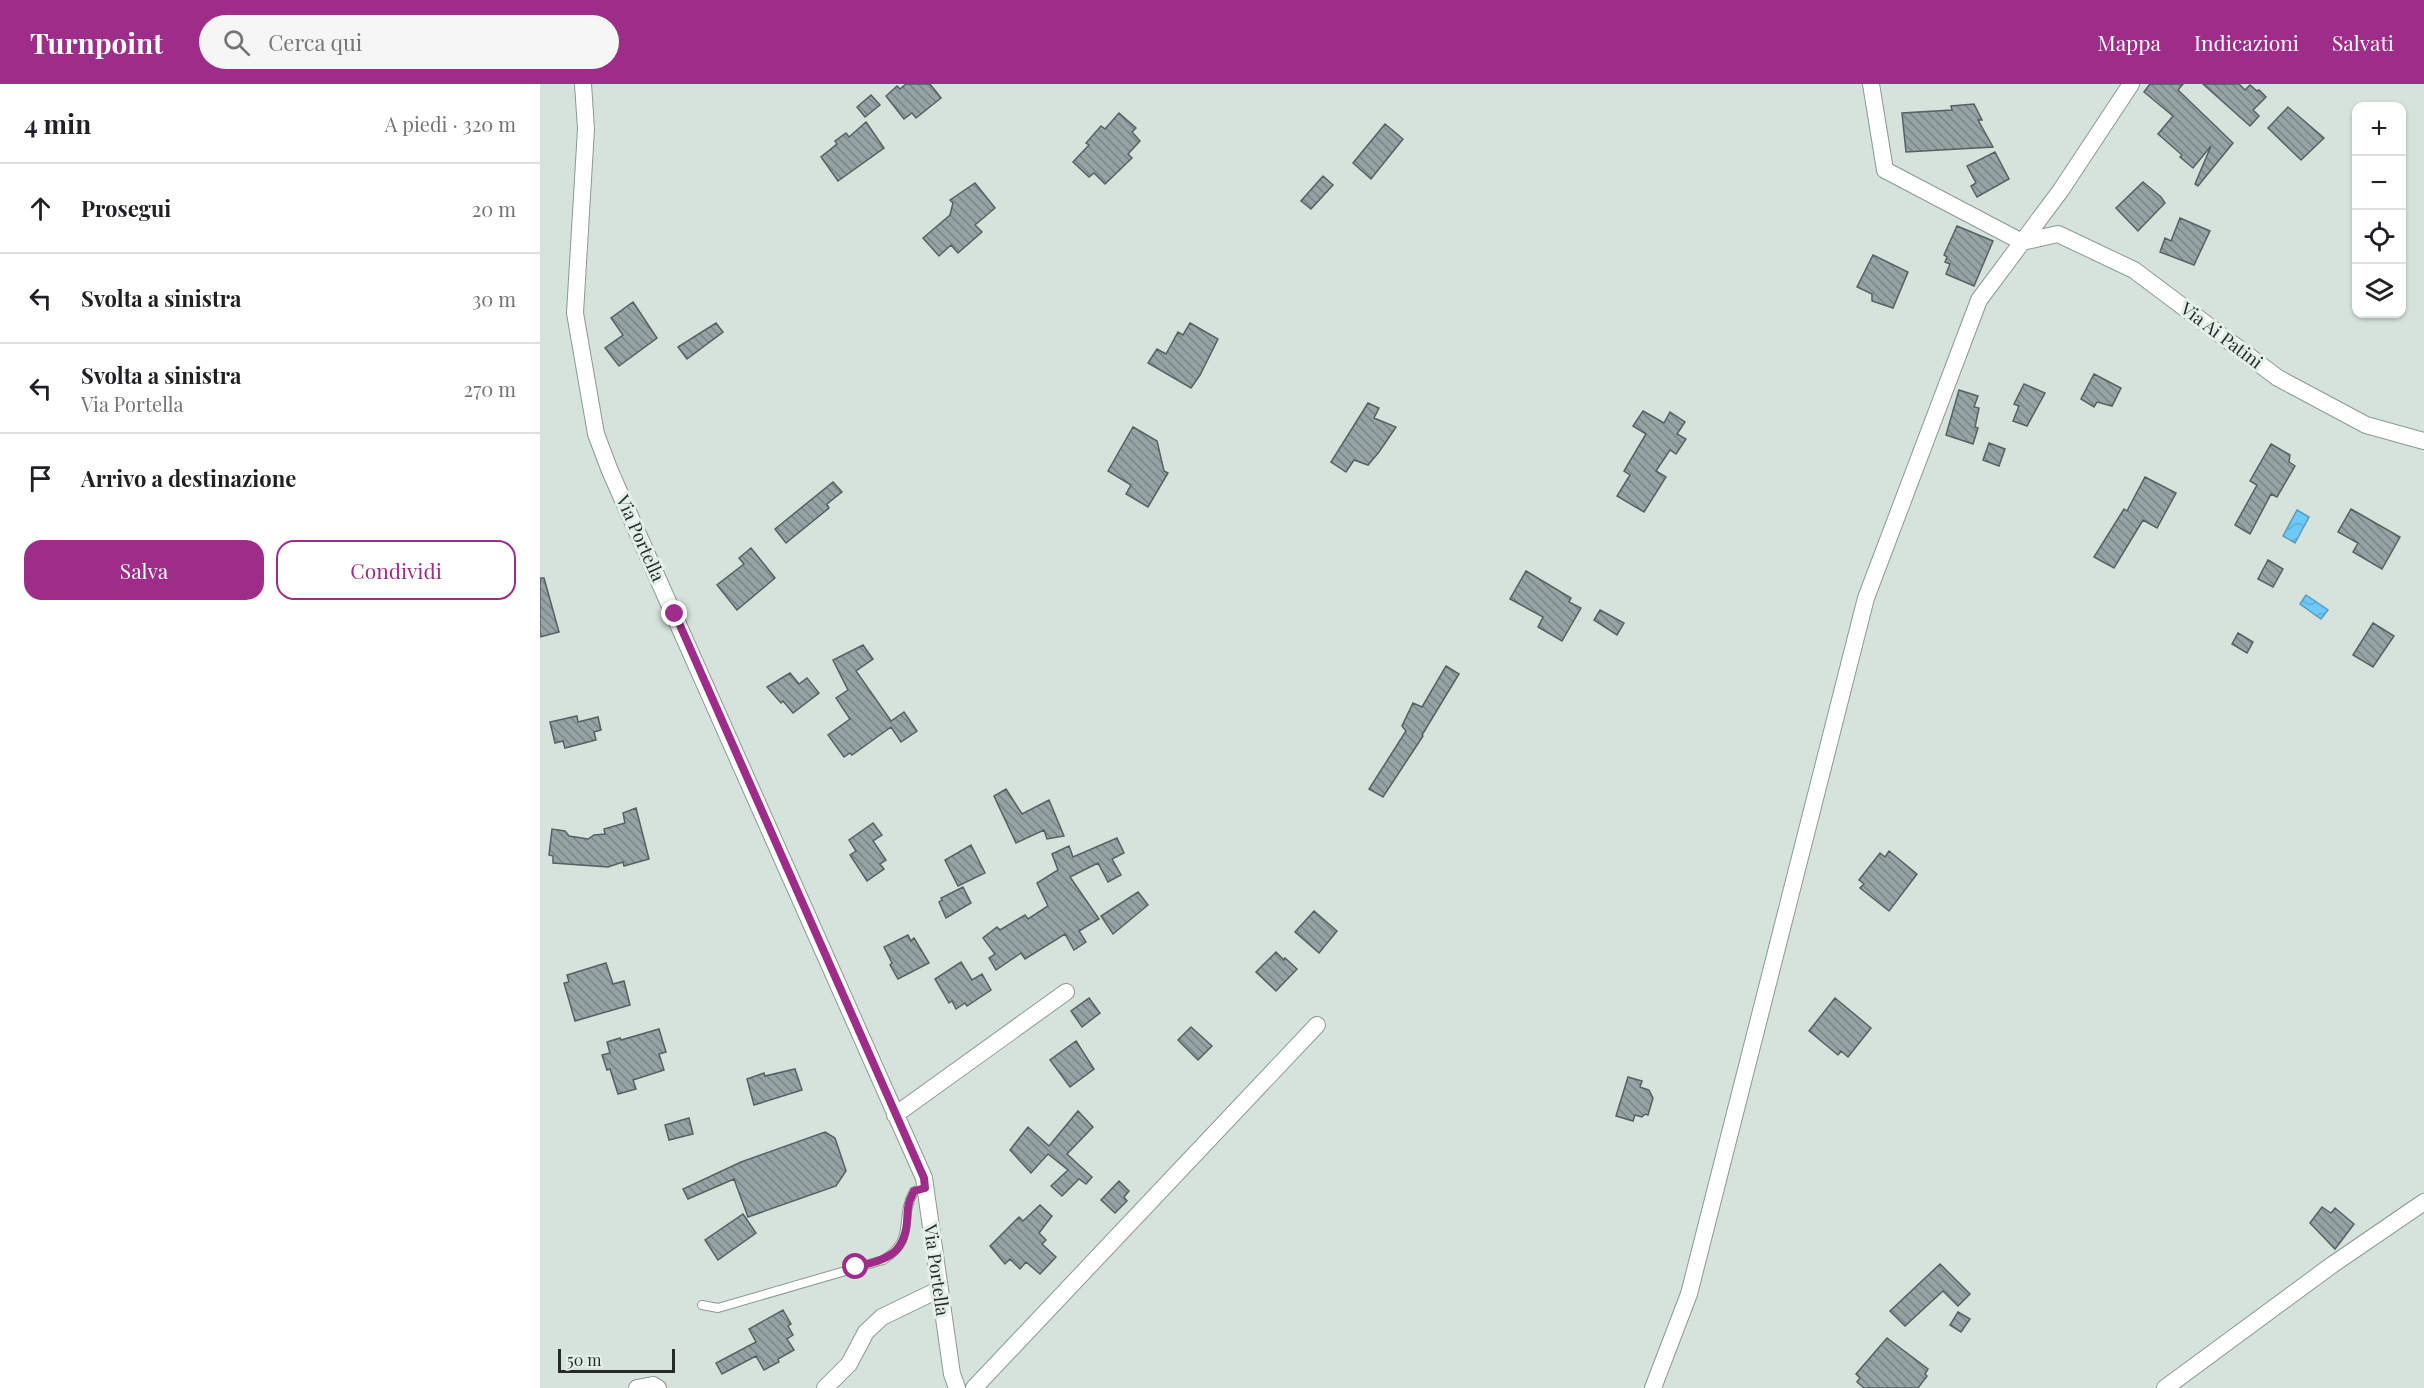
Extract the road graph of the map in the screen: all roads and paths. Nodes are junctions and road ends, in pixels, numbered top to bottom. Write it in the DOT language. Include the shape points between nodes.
graph roads {
  1 [pos="583,84"];
  2 [pos="1871,84"];
  3 [pos="2131,84"];
  4 [pos="2022,242"];
  5 [pos="2424,441"];
  6 [pos="1066,992"];
  7 [pos="1317,1025"];
  8 [pos="895,1114"];
  9 [pos="925,1188"];
  10 [pos="2424,1202"];
  11 [pos="940,1289"];
  12 [pos="702,1305"];
  13 [pos="955,1381"];
  14 [pos="637,1388"];
  15 [pos="658,1388"];
  16 [pos="825,1388"];
  17 [pos="974,1388"];
  18 [pos="1653,1388"];
  19 [pos="2165,1388"];
  1 -- 8 [label="street, Via Portella" via="586,129 575,313 597,434"];
  2 -- 4 [label="street" via="1885,170"];
  3 -- 4 [label="street"];
  4 -- 5 [label="street, Via Ai Patini" via="2058,234 2134,270 2278,378 2366,425"];
  4 -- 18 [label="street" via="1979,300 1866,598 1689,1294"];
  6 -- 8 [label="street"];
  7 -- 17 [label="street"];
  8 -- 9 [label="street, Via Portella"];
  9 -- 11 [label="street, Via Portella"];
  9 -- 12 [label="lane" via="914,1191 907,1204 907,1224 897,1252 883,1260 718,1308"];
  10 -- 19 [label="street" via="2331,1265"];
  11 -- 13 [label="street, Via Portella"];
  11 -- 16 [label="street" via="882,1317 866,1332 849,1364"];
  14 -- 15 [label="street"];
}
